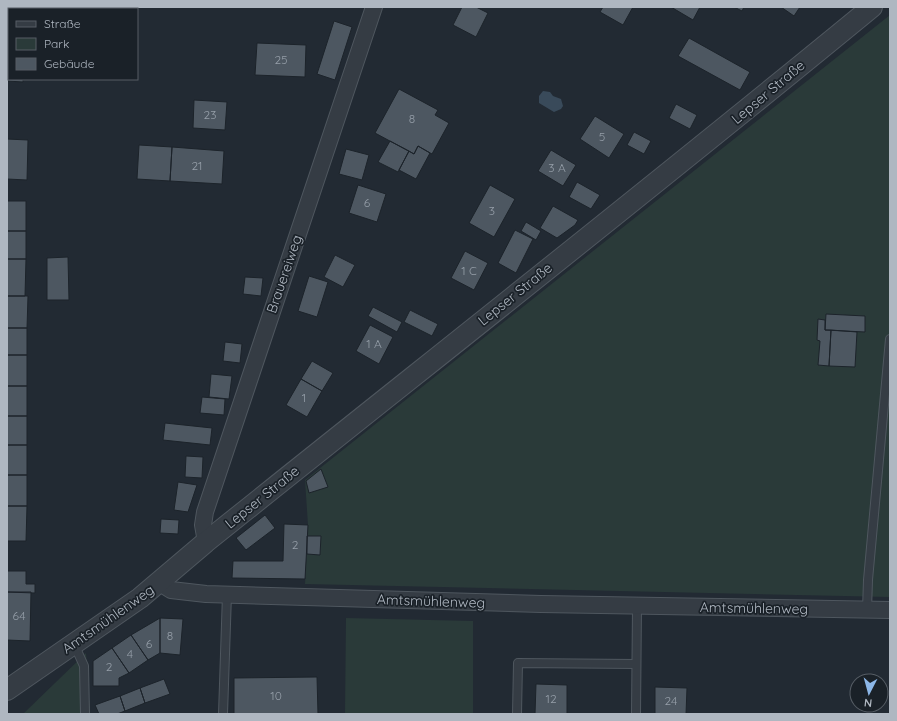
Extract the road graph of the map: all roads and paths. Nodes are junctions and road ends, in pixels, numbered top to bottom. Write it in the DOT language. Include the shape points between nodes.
graph roads {
  1 [pos="374,7"];
  2 [pos="872,7"];
  3 [pos="890,339"];
  4 [pos="206,542"];
  5 [pos="160,583"];
  6 [pos="227,594"];
  7 [pos="637,606"];
  8 [pos="867,610"];
  9 [pos="890,610"];
  10 [pos="74,643"];
  11 [pos="636,664"];
  12 [pos="7,690"];
  13 [pos="84,714"];
  14 [pos="223,714"];
  15 [pos="517,714"];
  16 [pos="636,714"];
  1 -- 4 [label="street, Brauereiweg" via="204,512"];
  2 -- 4 [label="street, Lepser Straße" via="722,131"];
  3 -- 8 [label="lane"];
  4 -- 5 [label="street, Lepser Straße"];
  5 -- 6 [label="street, Amtsmühlenweg" via="171,590"];
  5 -- 10 [label="street, Amtsmühlenweg"];
  6 -- 7 [label="street, Amtsmühlenweg"];
  6 -- 14 [label="lane"];
  7 -- 8 [label="street, Amtsmühlenweg"];
  7 -- 11 [label="lane"];
  8 -- 9 [label="street, Amtsmühlenweg"];
  10 -- 12 [label="street, Amtsmühlenweg"];
  10 -- 13 [label="lane" via="84,666"];
  11 -- 15 [label="lane" via="518,663"];
  11 -- 16 [label="lane"];
}
